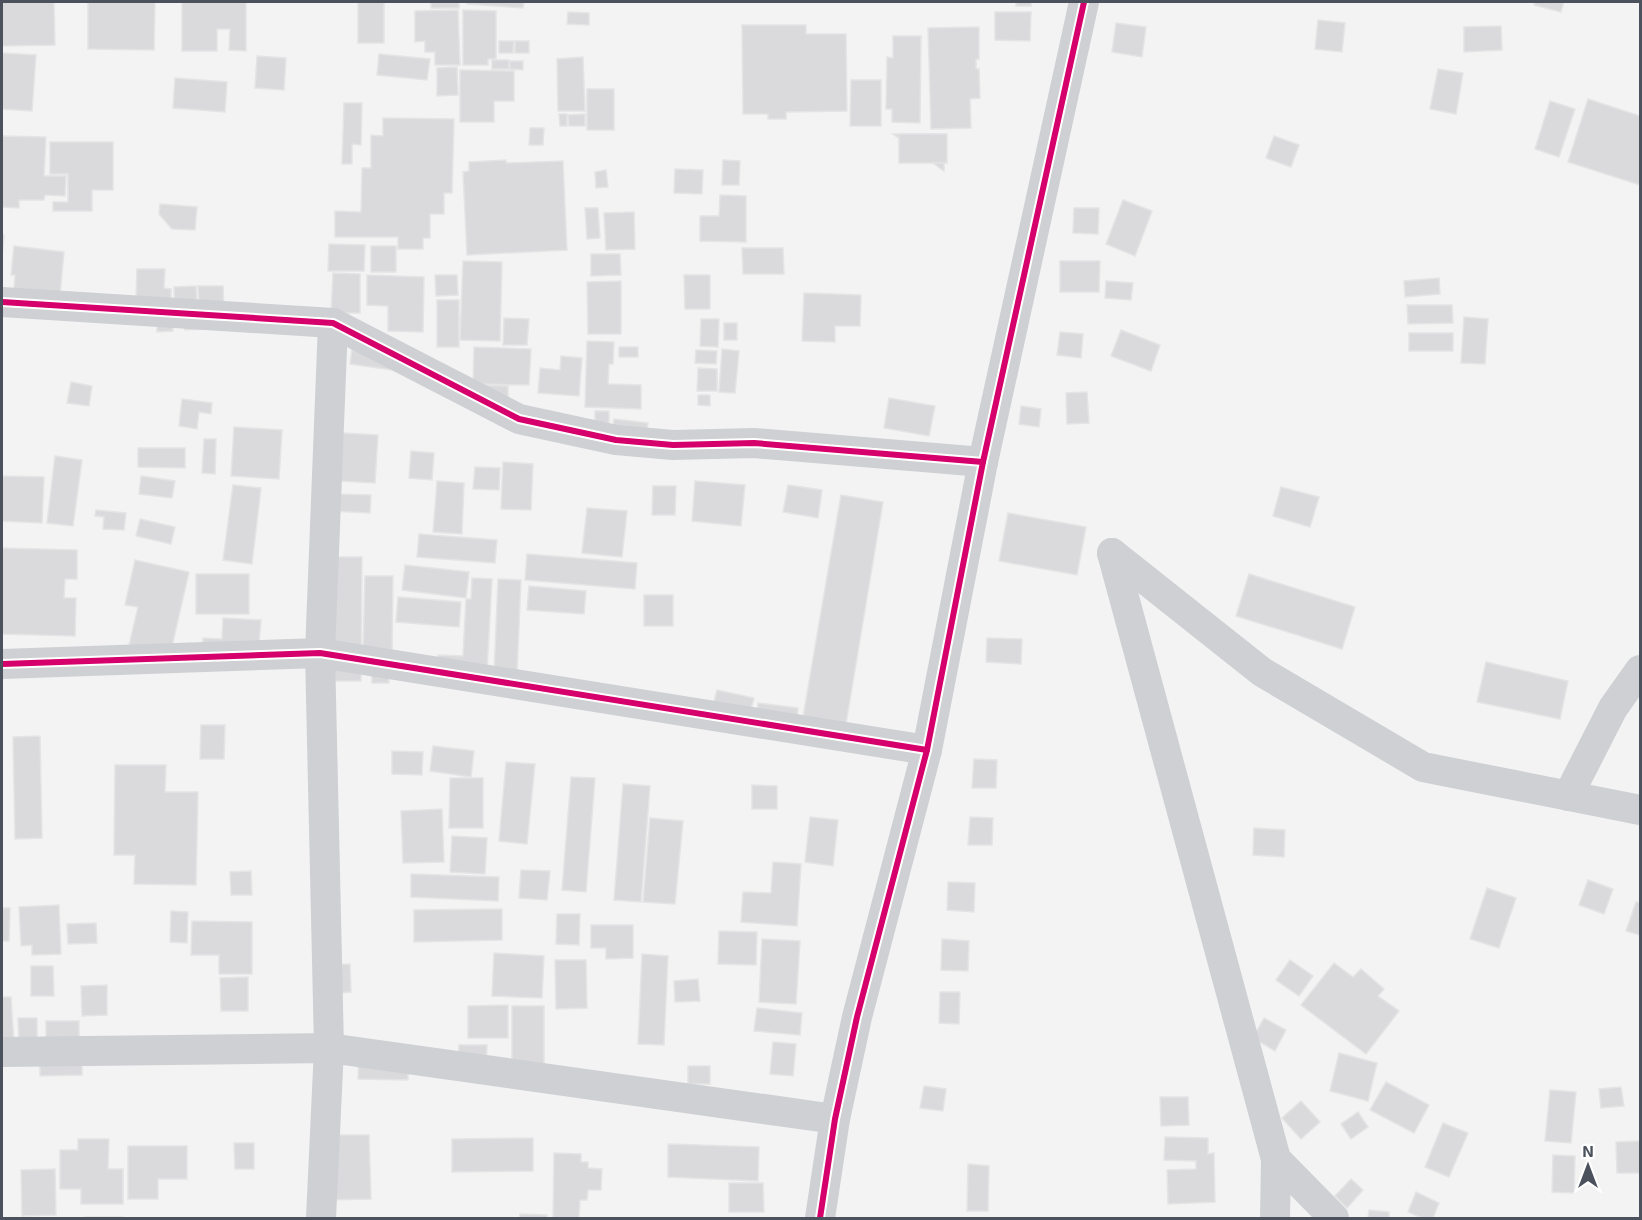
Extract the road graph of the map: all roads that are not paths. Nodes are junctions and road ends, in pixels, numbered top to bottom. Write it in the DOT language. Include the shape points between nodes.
graph roads {
  1 [pos="1084,2"];
  2 [pos="2,302"];
  3 [pos="333,323"];
  4 [pos="983,462"];
  5 [pos="320,652"];
  6 [pos="2,664"];
  7 [pos="1641,670"];
  8 [pos="927,750"];
  9 [pos="1568,796"];
  10 [pos="1641,810"];
  11 [pos="328,1048"];
  12 [pos="2,1052"];
  13 [pos="835,1119"];
  14 [pos="1276,1159"];
  15 [pos="321,1218"];
  16 [pos="820,1218"];
  17 [pos="1275,1218"];
  18 [pos="1334,1218"];
  1 -- 4 [label="street"];
  2 -- 3 [label="street"];
  3 -- 4 [label="street" via="519,419 615,440 673,445 754,442"];
  3 -- 5 [label="street"];
  4 -- 8 [label="street"];
  5 -- 6 [label="street"];
  5 -- 8 [label="street"];
  5 -- 11 [label="street"];
  7 -- 9 [label="street" via="1612,708"];
  8 -- 13 [label="street" via="857,1017"];
  9 -- 10 [label="street"];
  9 -- 14 [label="street" via="1423,767 1262,672 1112,554"];
  11 -- 12 [label="street"];
  11 -- 13 [label="street"];
  11 -- 15 [label="street"];
  13 -- 16 [label="street"];
  14 -- 17 [label="street"];
  14 -- 18 [label="street"];
}
